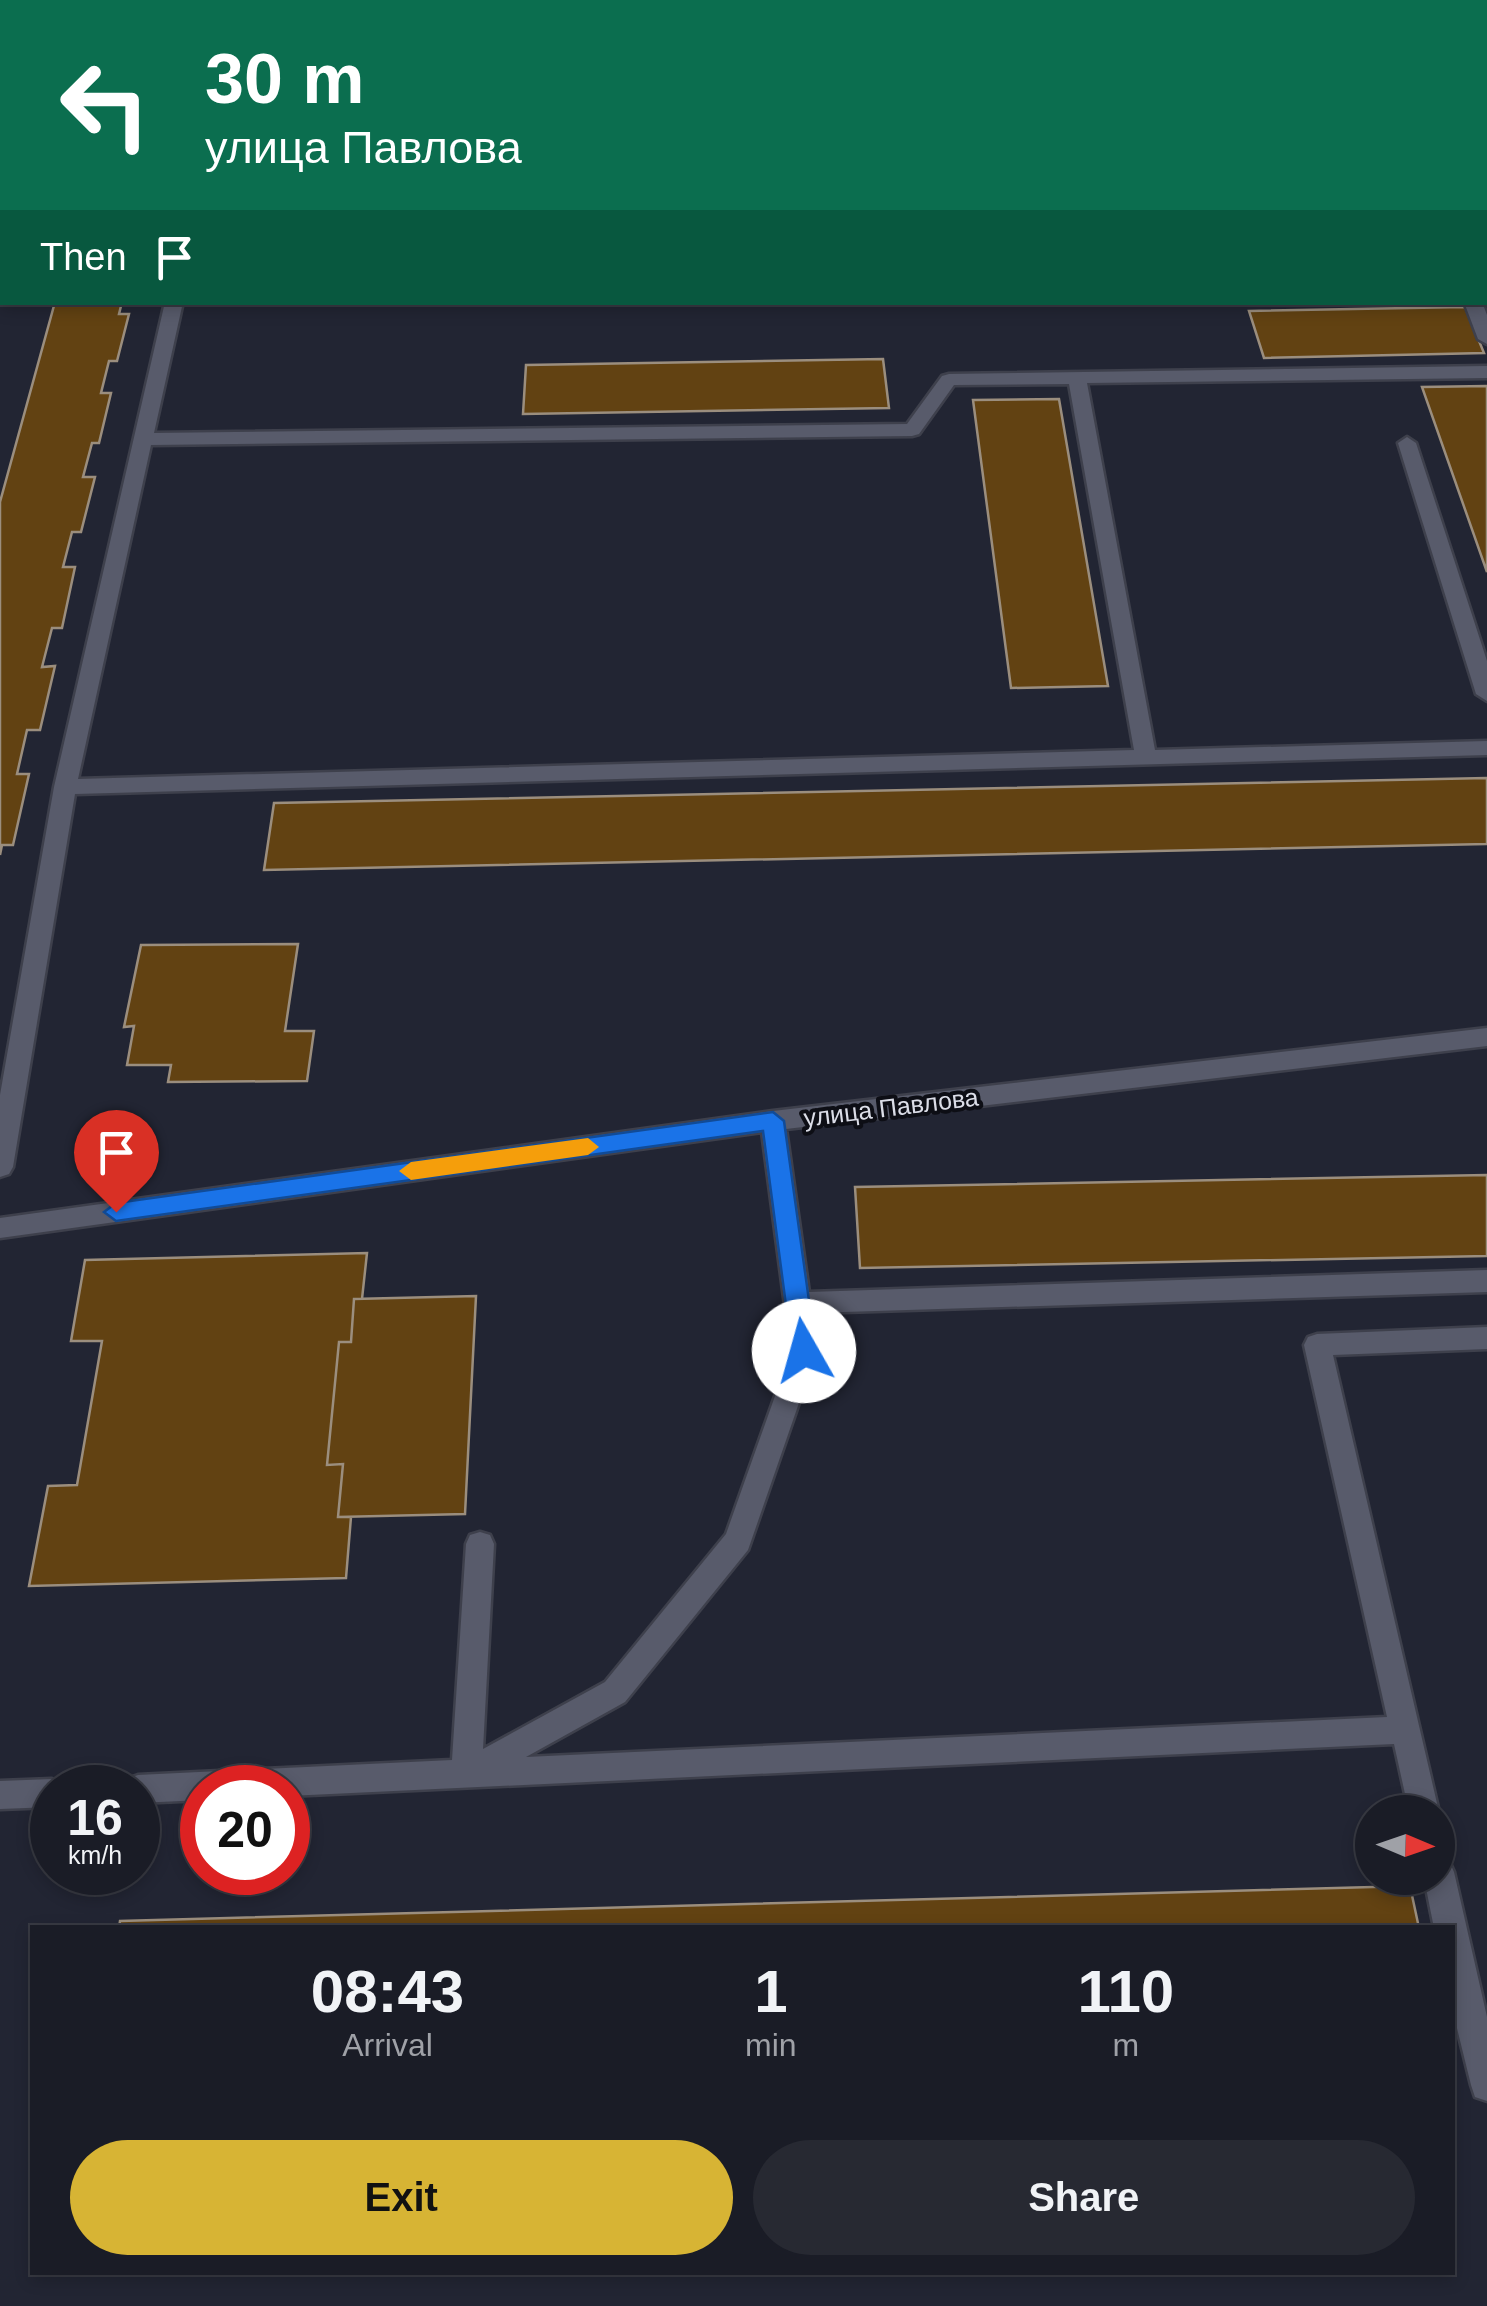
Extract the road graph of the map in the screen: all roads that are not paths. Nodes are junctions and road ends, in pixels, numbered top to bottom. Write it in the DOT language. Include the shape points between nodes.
graph roads {
  1 [pos="173,305"];
  2 [pos="1474,305"];
  3 [pos="1487,339"];
  4 [pos="1487,372"];
  5 [pos="1077,377"];
  6 [pos="144,439"];
  7 [pos="1406,442"];
  8 [pos="1487,694"];
  9 [pos="1487,748"];
  10 [pos="1146,758"];
  11 [pos="65,788"];
  12 [pos="1487,1037"];
  13 [pos="773,1121"];
  14 [pos="0,1167"];
  15 [pos="0,1228"];
  16 [pos="1487,1280"];
  17 [pos="798,1303"];
  18 [pos="1487,1338"];
  19 [pos="480,1544"];
  20 [pos="1405,1730"];
  21 [pos="466,1774"];
  22 [pos="160,1788"];
  23 [pos="30,1794"];
  24 [pos="0,1795"];
  25 [pos="1420,1795"];
  26 [pos="1443,1895"];
  27 [pos="1449,1925"];
  28 [pos="1455,1951"];
  29 [pos="1487,2085"];
  1 -- 6 [label="street"];
  2 -- 3 [label="street"];
  4 -- 5 [label="street"];
  5 -- 6 [label="street" via="948,380 912,430"];
  5 -- 10 [label="street"];
  6 -- 11 [label="street"];
  7 -- 8 [label="street"];
  9 -- 10 [label="street"];
  10 -- 11 [label="street"];
  11 -- 14 [label="street"];
  12 -- 13 [label="street, улица Павлова"];
  13 -- 15 [label="street, улица Павлова"];
  13 -- 17 [label="street"];
  16 -- 17 [label="street"];
  17 -- 21 [label="street" via="804,1351 738,1541 615,1692"];
  18 -- 20 [label="street" via="1317,1345"];
  19 -- 21 [label="street"];
  20 -- 21 [label="street"];
  20 -- 25 [label="street"];
  21 -- 22 [label="street"];
  23 -- 24 [label="street"];
  26 -- 27 [label="street"];
  28 -- 29 [label="street"];
}
